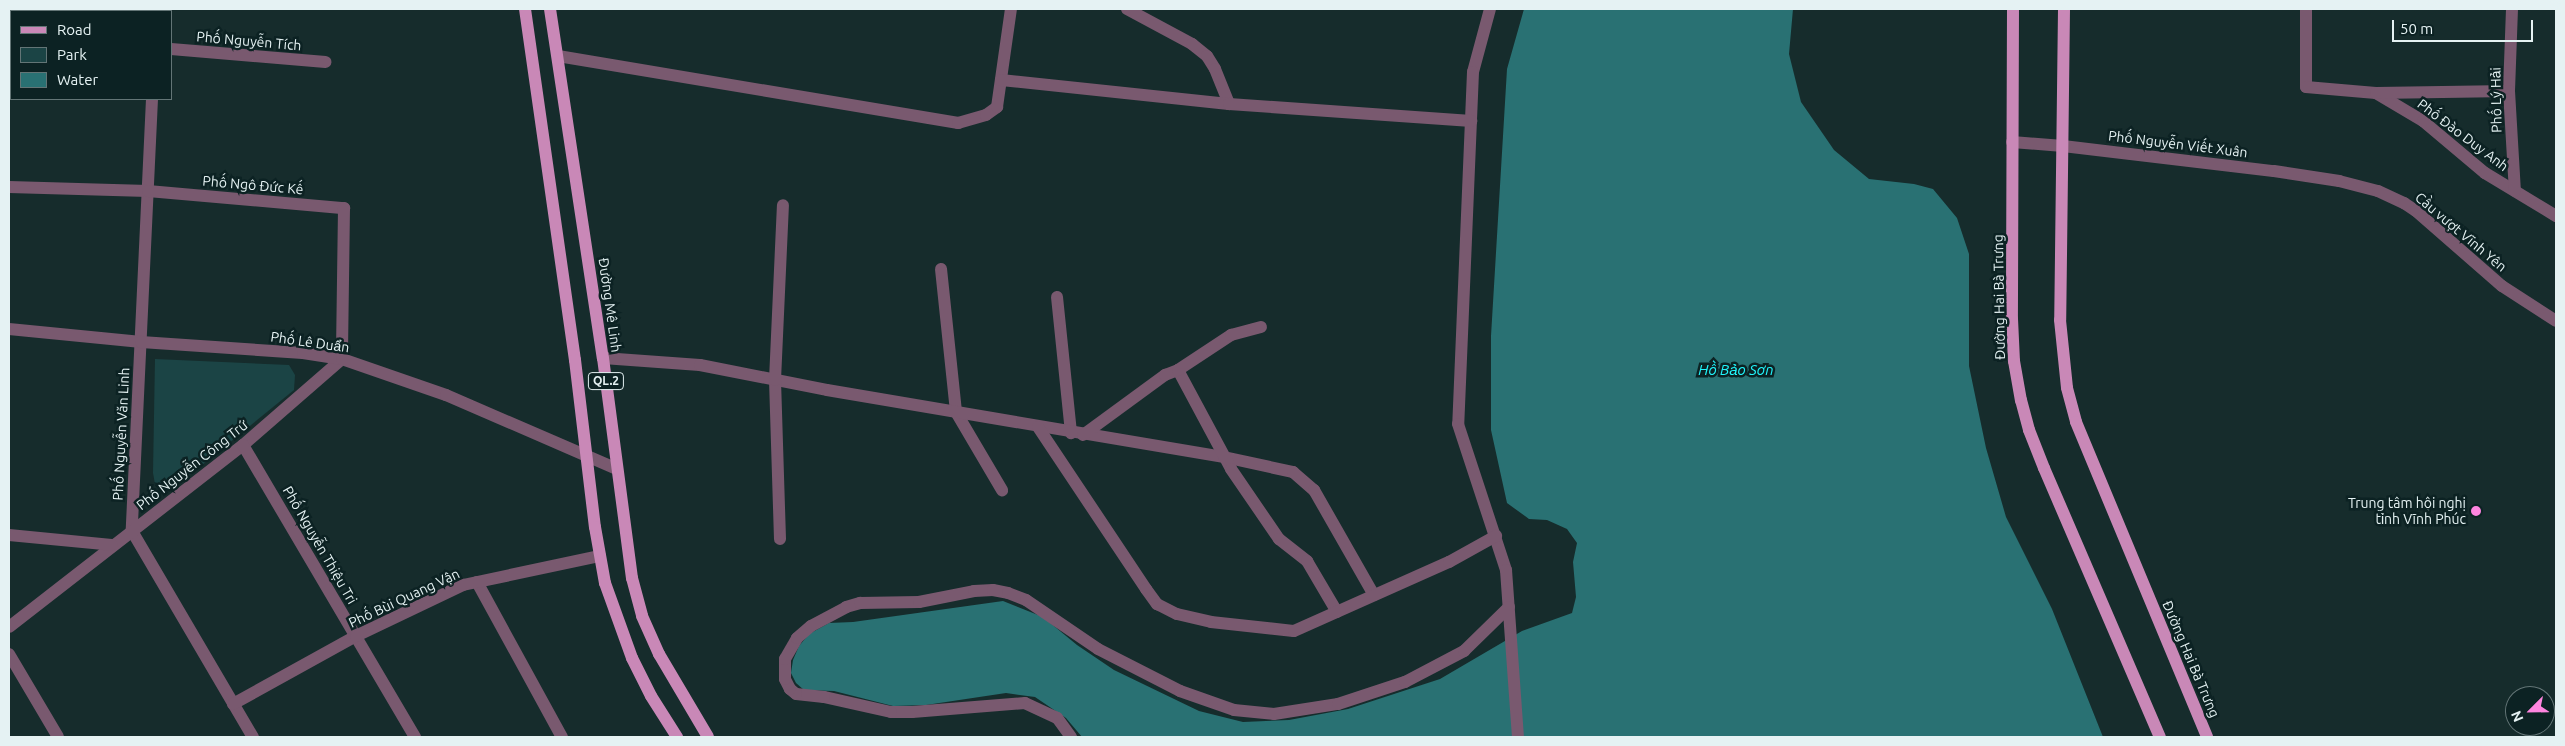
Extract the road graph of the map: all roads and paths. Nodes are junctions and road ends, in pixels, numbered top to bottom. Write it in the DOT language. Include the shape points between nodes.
graph roads {
  1 [pos="525,9"];
  2 [pos="550,9"];
  3 [pos="1011,9"];
  4 [pos="1126,9"];
  5 [pos="1490,9"];
  6 [pos="2013,9"];
  7 [pos="2064,9"];
  8 [pos="2306,9"];
  9 [pos="2512,9"];
  10 [pos="172,49"];
  11 [pos="558,56"];
  12 [pos="325,62"];
  13 [pos="1001,80"];
  14 [pos="2509,91"];
  15 [pos="2376,93"];
  16 [pos="152,100"];
  17 [pos="1229,104"];
  18 [pos="1471,121"];
  19 [pos="2012,142"];
  20 [pos="2063,146"];
  21 [pos="2339,182"];
  22 [pos="9,187"];
  23 [pos="148,190"];
  24 [pos="2515,191"];
  25 [pos="783,205"];
  26 [pos="2556,216"];
  27 [pos="941,269"];
  28 [pos="1057,297"];
  29 [pos="2556,321"];
  30 [pos="1261,327"];
  31 [pos="9,329"];
  32 [pos="141,342"];
  33 [pos="602,358"];
  34 [pos="342,359"];
  35 [pos="1178,370"];
  36 [pos="775,380"];
  37 [pos="956,412"];
  38 [pos="1038,427"];
  39 [pos="1077,434"];
  40 [pos="244,445"];
  41 [pos="587,454"];
  42 [pos="1224,457"];
  43 [pos="617,469"];
  44 [pos="1002,490"];
  45 [pos="132,531"];
  46 [pos="9,535"];
  47 [pos="1496,536"];
  48 [pos="780,539"];
  49 [pos="112,545"];
  50 [pos="600,556"];
  51 [pos="477,582"];
  52 [pos="1374,596"];
  53 [pos="1337,612"];
  54 [pos="1509,613"];
  55 [pos="9,627"];
  56 [pos="356,636"];
  57 [pos="9,654"];
  58 [pos="233,704"];
  59 [pos="58,737"];
  60 [pos="253,737"];
  61 [pos="415,737"];
  62 [pos="562,737"];
  63 [pos="678,737"];
  64 [pos="708,737"];
  65 [pos="1071,737"];
  66 [pos="1518,737"];
  67 [pos="2160,737"];
  68 [pos="2207,737"];
  1 -- 41 [label="main road, QL.2"];
  2 -- 11 [label="main road, Đường Mê Linh / QL.2"];
  3 -- 13 [label="street"];
  4 -- 17 [label="street" via="1192,44 1207,56"];
  5 -- 18 [label="street" via="1473,72"];
  6 -- 19 [label="main road, Đường Hai Bà Trưng"];
  7 -- 20 [label="main road, Đường Hai Bà Trưng"];
  8 -- 15 [label="street, Phố Đào Duy Anh" via="2306,87"];
  9 -- 14 [label="street, Phố Lý Hải"];
  10 -- 12 [label="street, Phố Nguyễn Tích"];
  11 -- 13 [label="street" via="958,123 998,108"];
  11 -- 33 [label="main road, Đường Mê Linh / QL.2"];
  13 -- 17 [label="street"];
  14 -- 15 [label="street"];
  14 -- 24 [label="street, Phố Lý Hải"];
  15 -- 24 [label="street, Phố Đào Duy Anh" via="2423,121 2485,173"];
  16 -- 23 [label="street, Phố Nguyễn Văn Linh"];
  17 -- 18 [label="street"];
  18 -- 47 [label="street" via="1458,424"];
  19 -- 20 [label="street, Phố Nguyễn Viết Xuân"];
  19 -- 67 [label="main road, Đường Hai Bà Trưng" via="2012,319 2014,361 2021,400 2044,468"];
  20 -- 21 [label="street, Phố Nguyễn Viết Xuân" via="2248,167"];
  20 -- 68 [label="main road, Đường Hai Bà Trưng" via="2060,320 2067,388 2076,422"];
  21 -- 29 [label="street, Cầu vượt Vĩnh Yên" via="2378,191 2404,203 2502,286"];
  22 -- 23 [label="street, Phố Ngô Đức Kế"];
  23 -- 32 [label="street, Phố Nguyễn Văn Linh"];
  23 -- 34 [label="street, Phố Ngô Đức Kế" via="344,208"];
  24 -- 26 [label="street, Phố Đào Duy Anh"];
  25 -- 36 [label="street"];
  27 -- 37 [label="street"];
  28 -- 39 [label="street"];
  30 -- 35 [label="street" via="1231,335"];
  31 -- 32 [label="street, Phố Lê Duẩn"];
  32 -- 34 [label="street, Phố Lê Duẩn" via="303,353"];
  32 -- 45 [label="street, Phố Nguyễn Văn Linh"];
  33 -- 36 [label="street" via="700,365"];
  33 -- 43 [label="main road, Đường Mê Linh / QL.2"];
  34 -- 40 [label="street, Phố Nguyễn Công Trứ"];
  34 -- 41 [label="street, Phố Lê Duẩn" via="446,395"];
  35 -- 39 [label="street" via="1165,374"];
  35 -- 42 [label="street"];
  36 -- 37 [label="street"];
  36 -- 48 [label="street"];
  37 -- 38 [label="street"];
  37 -- 44 [label="street"];
  38 -- 39 [label="street"];
  38 -- 53 [label="street" via="1162,607 1211,622 1294,631"];
  39 -- 42 [label="street"];
  40 -- 45 [label="street, Phố Nguyễn Công Trứ"];
  40 -- 56 [label="street, Phố Nguyễn Thiệu Tri"];
  41 -- 43 [label="street, Phố Lê Duẩn"];
  41 -- 50 [label="main road, QL.2"];
  42 -- 52 [label="street" via="1293,472 1314,490"];
  42 -- 53 [label="street" via="1279,539 1307,561"];
  43 -- 64 [label="main road, Đường Mê Linh / QL.2" via="632,578 642,616 662,662"];
  45 -- 49 [label="street, Phố Nguyễn Công Trứ"];
  45 -- 58 [label="street"];
  46 -- 49 [label="street"];
  47 -- 52 [label="street" via="1449,562"];
  47 -- 54 [label="street" via="1506,570"];
  49 -- 55 [label="street, Phố Nguyễn Công Trứ"];
  50 -- 51 [label="street, Phố Bùi Quang Vận"];
  50 -- 63 [label="main road, QL.2" via="616,618 632,658"];
  51 -- 56 [label="street, Phố Bùi Quang Vận" via="463,585"];
  51 -- 62 [label="street"];
  52 -- 53 [label="street"];
  54 -- 65 [label="street" via="1464,651 1405,682 1338,704 1274,714 1234,710 1180,691 1098,649 1026,600 993,590 920,602 860,603 846,607 811,626 797,638 785,659 785,679 796,694 898,712 1025,703 1057,718"];
  54 -- 66 [label="street"];
  56 -- 58 [label="street, Phố Bùi Quang Vận"];
  56 -- 61 [label="street, Phố Nguyễn Thiệu Tri"];
  57 -- 59 [label="street"];
  58 -- 60 [label="street"];
}
